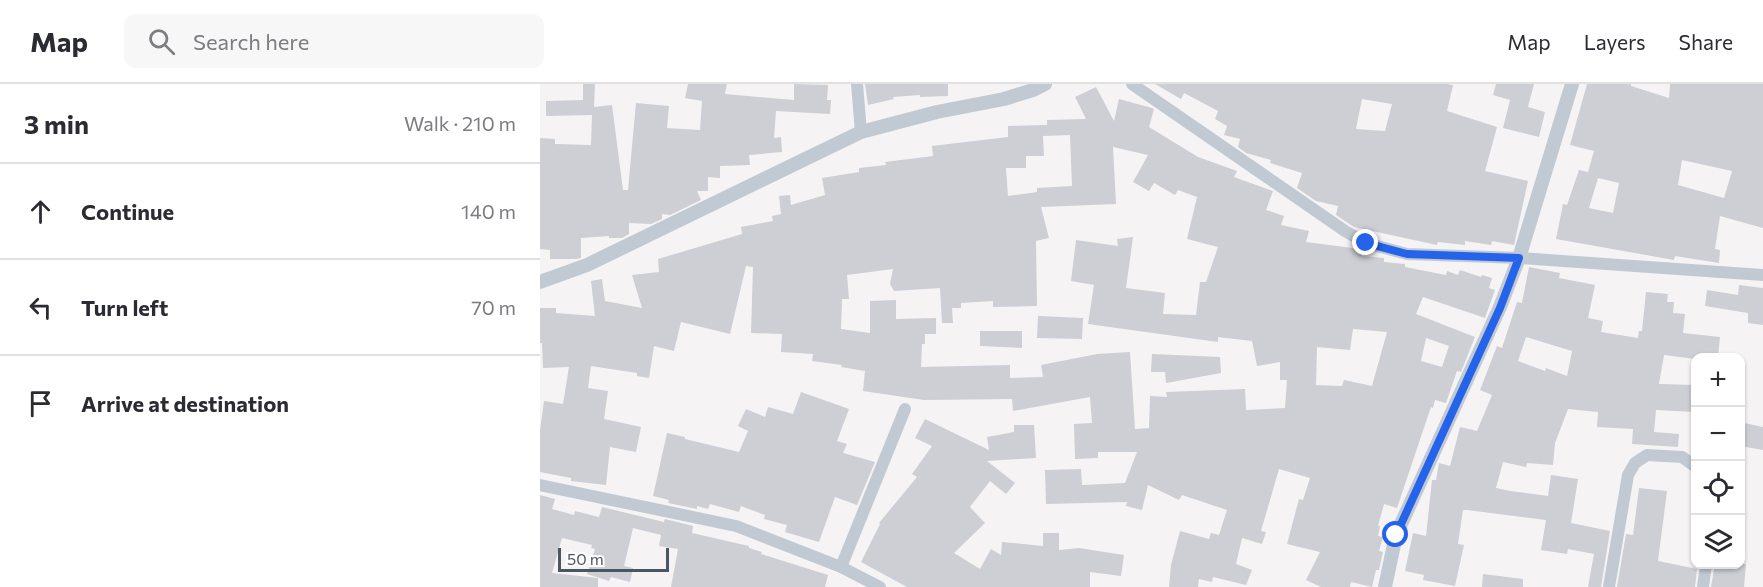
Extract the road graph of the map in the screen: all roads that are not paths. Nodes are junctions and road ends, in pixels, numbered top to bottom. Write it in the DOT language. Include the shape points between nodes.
graph roads {
  1 [pos="857,84"];
  2 [pos="1045,84"];
  3 [pos="1132,84"];
  4 [pos="1572,84"];
  5 [pos="861,132"];
  6 [pos="1519,258"];
  7 [pos="1763,275"];
  8 [pos="540,282"];
  9 [pos="905,409"];
  10 [pos="1691,465"];
  11 [pos="540,486"];
  12 [pos="841,567"];
  13 [pos="1705,569"];
  14 [pos="880,587"];
  15 [pos="1385,587"];
  16 [pos="1609,587"];
  17 [pos="1703,587"];
  1 -- 5 [label="street"];
  2 -- 5 [label="street" via="1004,99"];
  3 -- 6 [label="street" via="1366,243 1407,254"];
  4 -- 6 [label="street"];
  5 -- 8 [label="street" via="587,265"];
  6 -- 7 [label="street"];
  6 -- 15 [label="street" via="1396,535"];
  9 -- 12 [label="street"];
  10 -- 16 [label="street" via="1682,457 1647,455 1635,463 1628,475"];
  11 -- 12 [label="street" via="736,526"];
  12 -- 14 [label="street"];
  13 -- 17 [label="street"];
}
